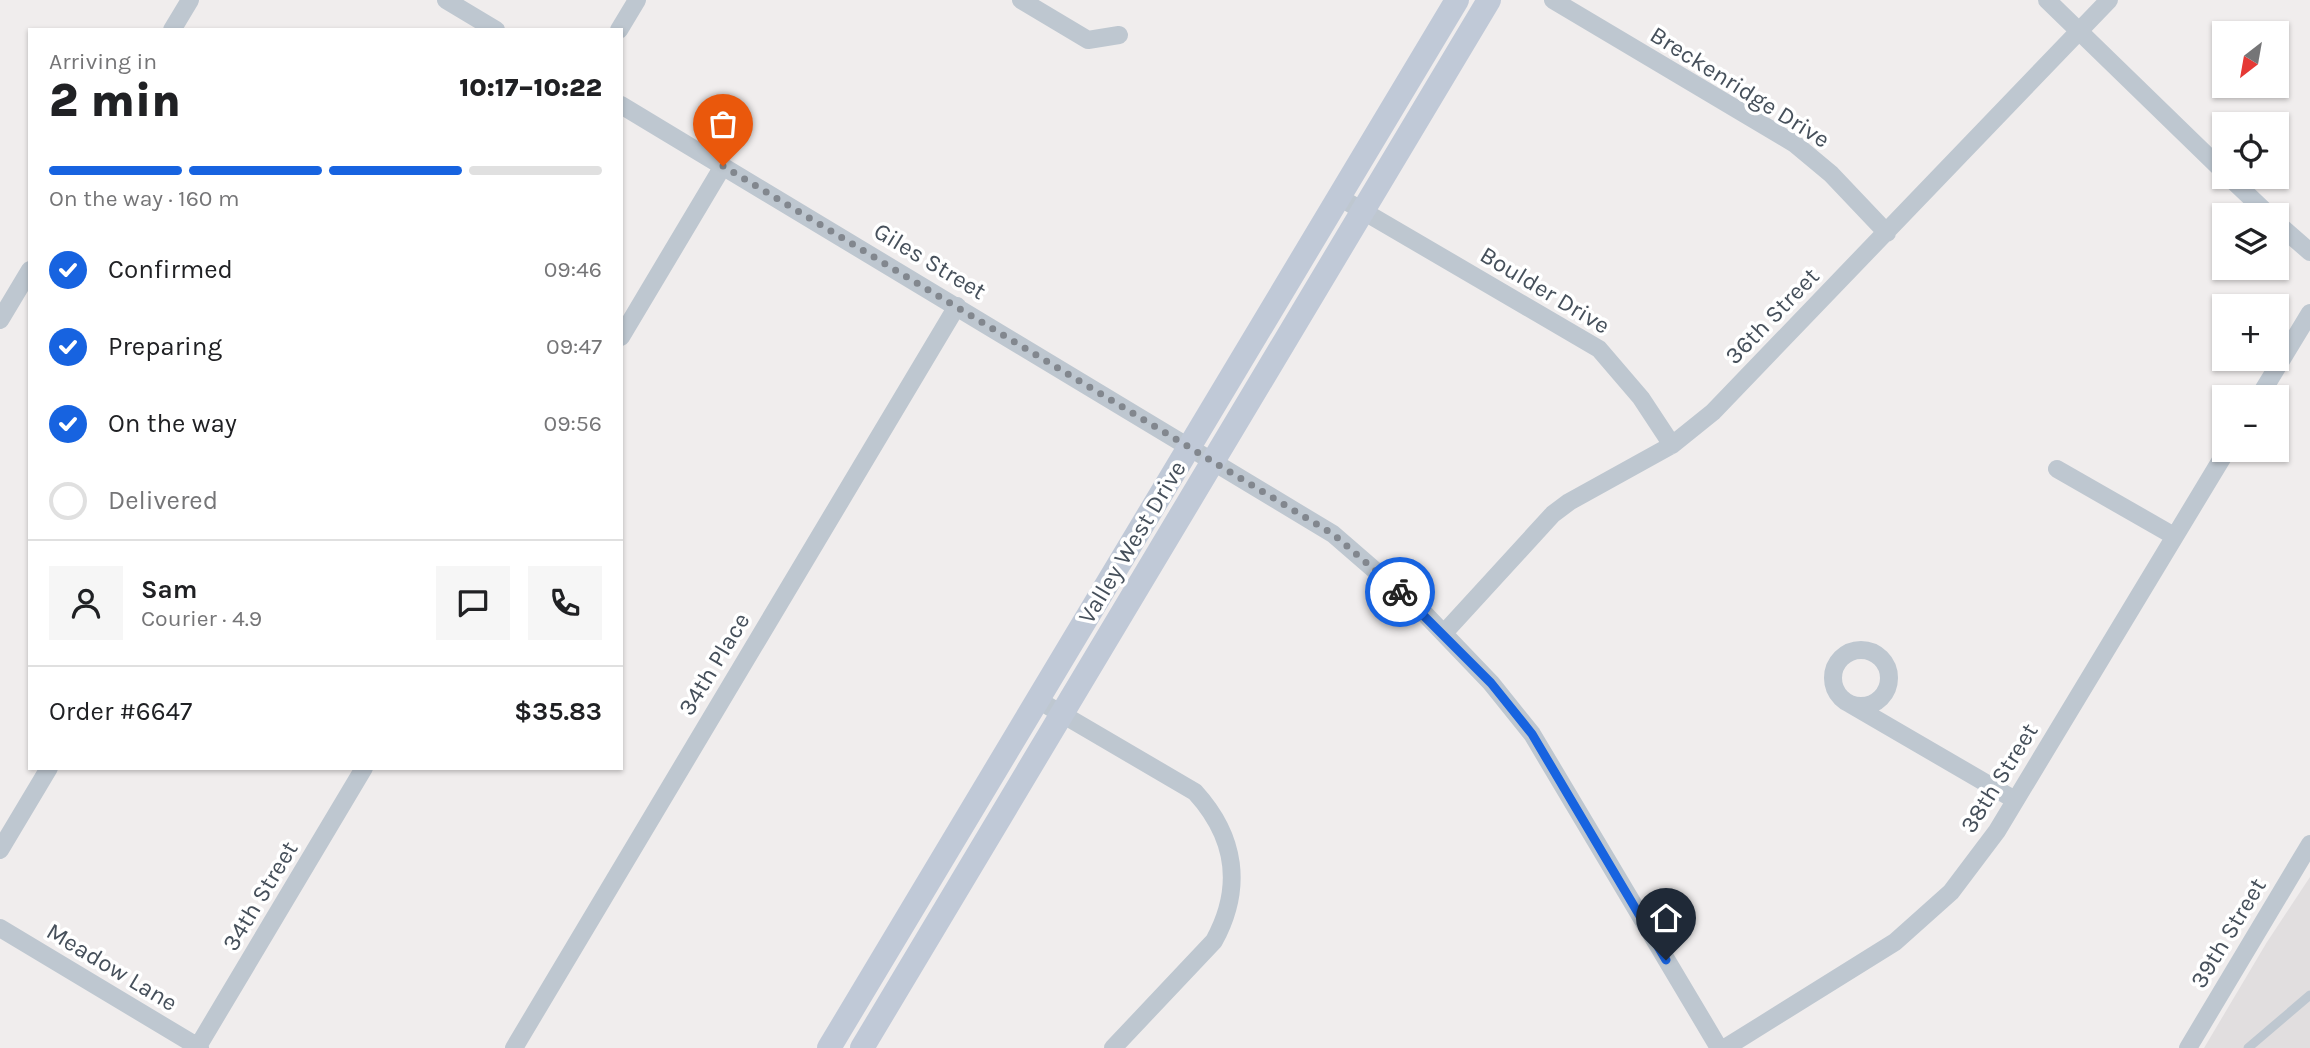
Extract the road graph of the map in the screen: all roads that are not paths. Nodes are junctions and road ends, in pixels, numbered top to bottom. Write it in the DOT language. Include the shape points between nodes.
graph roads {
  1 [pos="190,0"];
  2 [pos="446,0"];
  3 [pos="636,0"];
  4 [pos="1021,0"];
  5 [pos="1457,0"];
  6 [pos="1489,0"];
  7 [pos="1553,0"];
  8 [pos="2047,0"];
  9 [pos="2109,0"];
  10 [pos="173,28"];
  11 [pos="491,28"];
  12 [pos="620,28"];
  13 [pos="2079,32"];
  14 [pos="1119,35"];
  15 [pos="623,106"];
  16 [pos="2212,160"];
  17 [pos="723,166"];
  18 [pos="2242,189"];
  19 [pos="1339,197"];
  20 [pos="2256,203"];
  21 [pos="1363,210"];
  22 [pos="1887,233"];
  23 [pos="2289,234"];
  24 [pos="2310,252"];
  25 [pos="28,273"];
  26 [pos="957,306"];
  27 [pos="2310,313"];
  28 [pos="0,320"];
  29 [pos="623,334"];
  30 [pos="2266,385"];
  31 [pos="1189,445"];
  32 [pos="1672,445"];
  33 [pos="1213,460"];
  34 [pos="2220,462"];
  35 [pos="2057,469"];
  36 [pos="2174,536"];
  37 [pos="1444,634"];
  38 [pos="1038,700"];
  39 [pos="1850,704"];
  40 [pos="1063,714"];
  41 [pos="48,770"];
  42 [pos="363,770"];
  43 [pos="2015,800"];
  44 [pos="2310,844"];
  45 [pos="0,850"];
  46 [pos="0,928"];
  47 [pos="2310,995"];
  48 [pos="198,1048"];
  49 [pos="514,1048"];
  50 [pos="829,1048"];
  51 [pos="862,1048"];
  52 [pos="1113,1048"];
  53 [pos="1719,1048"];
  54 [pos="1725,1048"];
  55 [pos="2188,1048"];
  56 [pos="2248,1048"];
  1 -- 10 [label="street"];
  2 -- 11 [label="street"];
  3 -- 12 [label="street"];
  4 -- 14 [label="street" via="1088,40"];
  5 -- 19 [label="main road, Valley West Drive"];
  6 -- 21 [label="main road, Valley West Drive"];
  7 -- 22 [label="street, Breckenridge Drive" via="1794,144"];
  8 -- 13 [label="street"];
  9 -- 13 [label="street, 36th Street"];
  13 -- 16 [label="street"];
  13 -- 22 [label="street, 36th Street"];
  15 -- 17 [label="street, Giles Street"];
  17 -- 26 [label="street, Giles Street"];
  17 -- 29 [label="street"];
  18 -- 20 [label="street"];
  19 -- 21 [label="street, Boulder Drive"];
  19 -- 31 [label="main road, Valley West Drive"];
  21 -- 32 [label="street, Boulder Drive" via="1599,349 1641,398"];
  21 -- 33 [label="main road, Valley West Drive"];
  22 -- 32 [label="street, 36th Street" via="1713,412"];
  23 -- 24 [label="street"];
  25 -- 28 [label="street"];
  26 -- 31 [label="street, Giles Street"];
  26 -- 49 [label="street, 34th Place"];
  27 -- 30 [label="street"];
  31 -- 33 [label="street, Giles Street"];
  31 -- 38 [label="main road, Valley West Drive"];
  32 -- 37 [label="street, 36th Street" via="1553,514"];
  33 -- 37 [label="street, Giles Street" via="1333,534"];
  33 -- 40 [label="main road, Valley West Drive"];
  34 -- 36 [label="street, 38th Street"];
  35 -- 36 [label="street"];
  36 -- 43 [label="street, 38th Street"];
  37 -- 53 [label="street, Giles Street" via="1532,734"];
  38 -- 40 [label="street"];
  38 -- 50 [label="main road, Valley West Drive"];
  39 -- 43 [label="street"];
  40 -- 51 [label="main road, Valley West Drive"];
  40 -- 52 [label="street" via="1195,792 1217,820 1231,852 1232,898 1214,941"];
  41 -- 45 [label="street"];
  42 -- 48 [label="street, 34th Street"];
  43 -- 54 [label="street, 38th Street" via="1975,863 1924,918 1895,942"];
  44 -- 55 [label="street, 39th Street"];
  46 -- 48 [label="street, Meadow Lane"];
  47 -- 56 [label="lane"];
}
